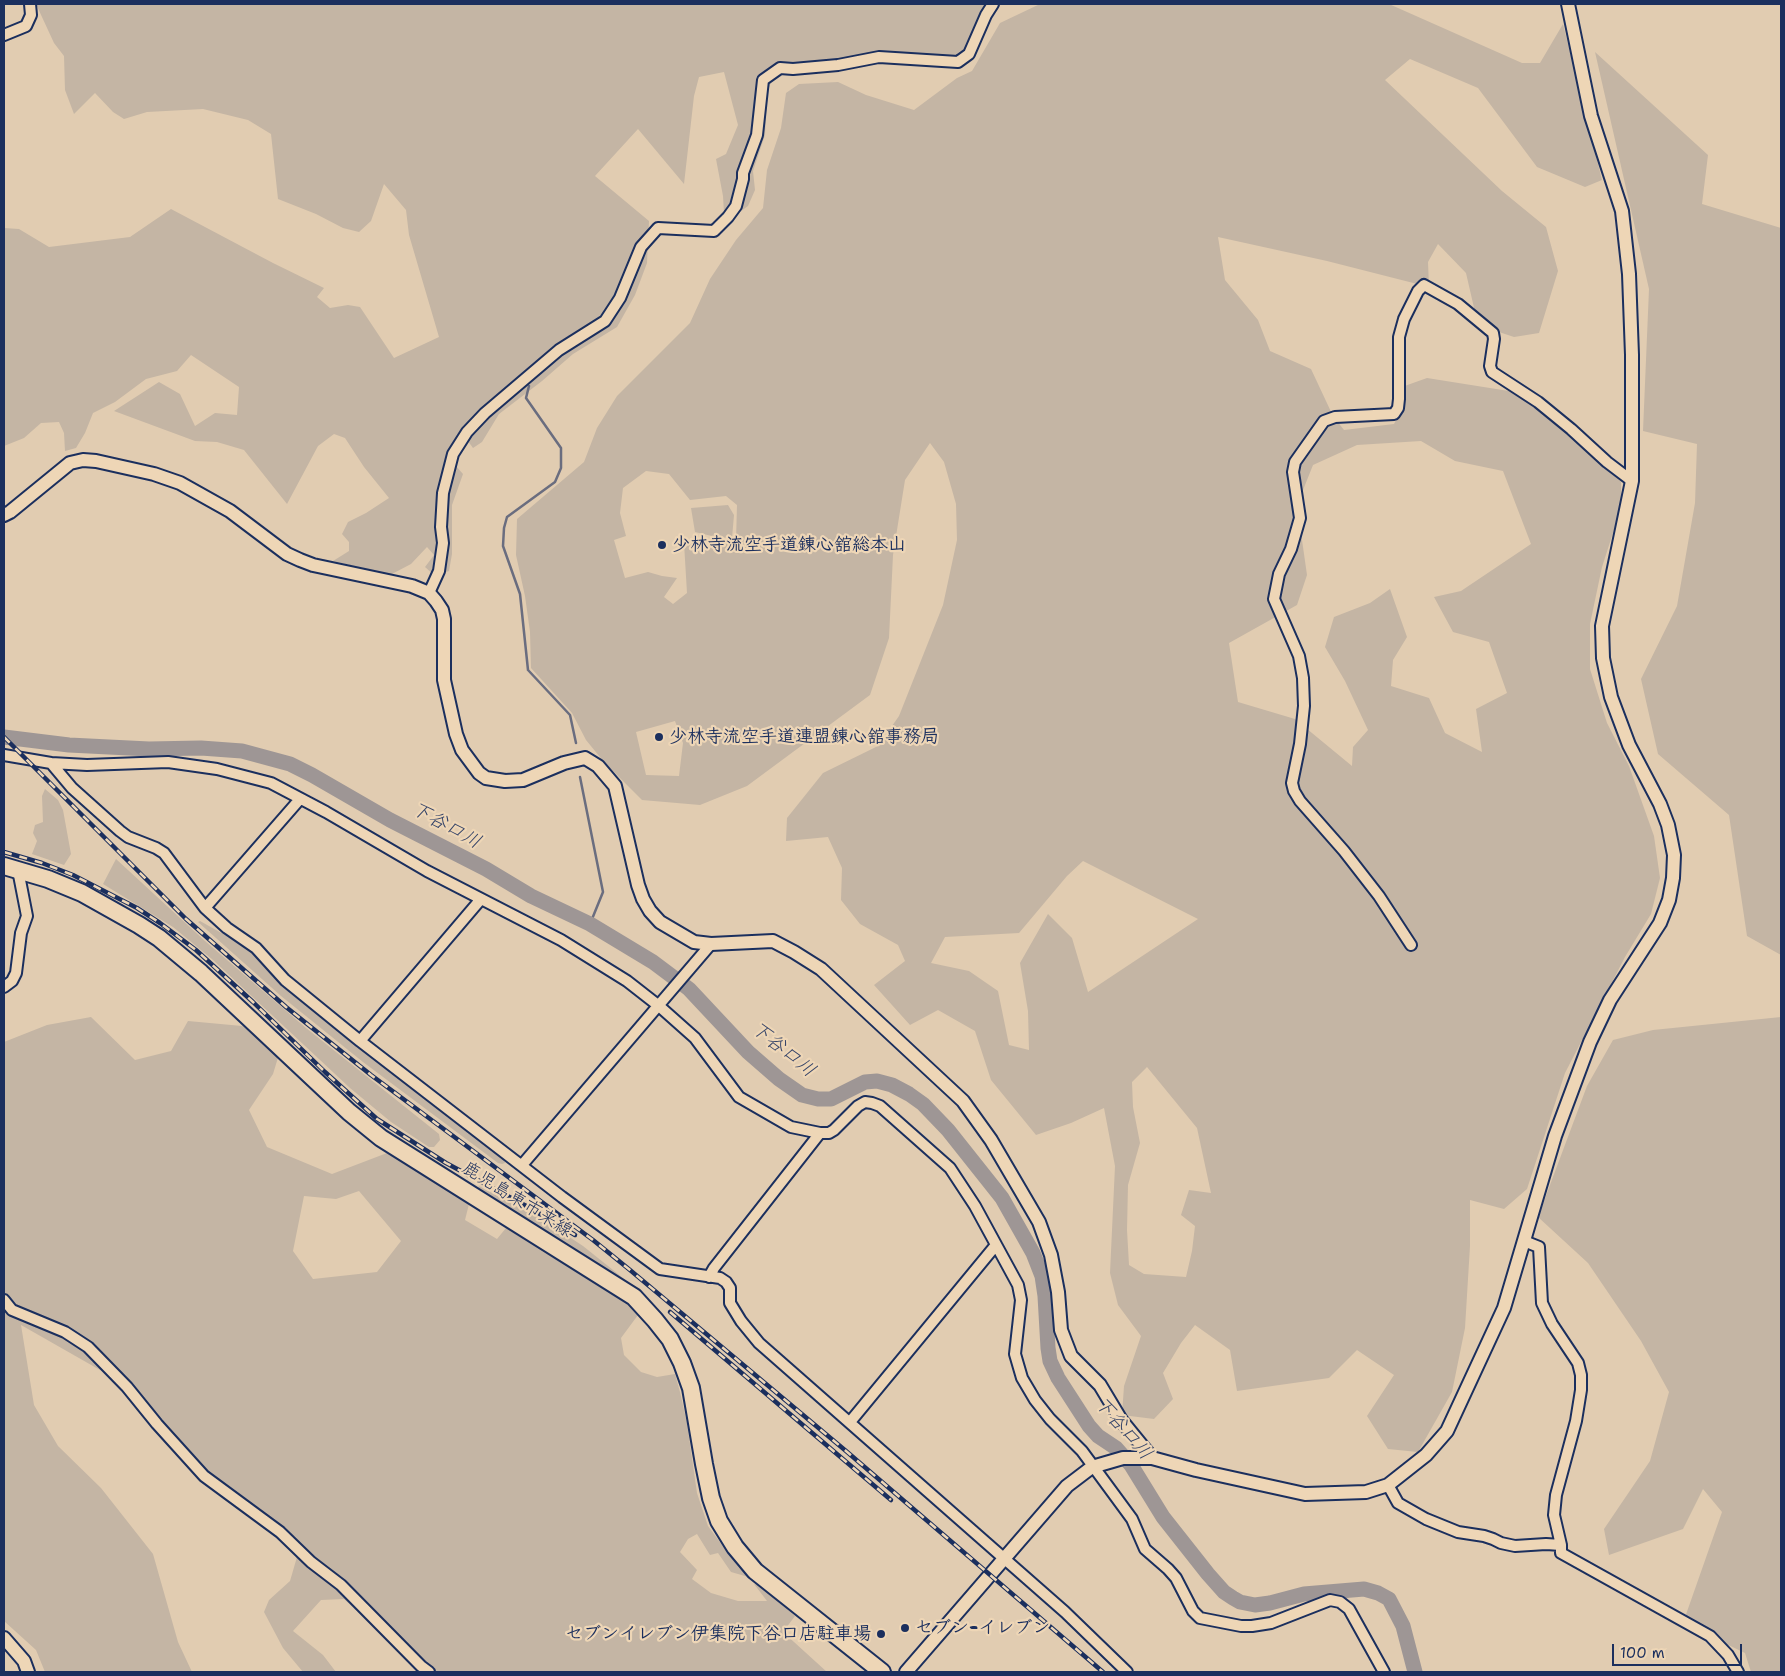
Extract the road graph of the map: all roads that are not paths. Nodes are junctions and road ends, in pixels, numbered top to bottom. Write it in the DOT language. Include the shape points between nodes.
graph roads {
  1 [pos="30,4"];
  2 [pos="993,4"];
  3 [pos="1568,4"];
  4 [pos="4,35"];
  5 [pos="1632,481"];
  6 [pos="4,515"];
  7 [pos="429,593"];
  8 [pos="4,755"];
  9 [pos="51,762"];
  10 [pos="300,798"];
  11 [pos="11,868"];
  12 [pos="481,899"];
  13 [pos="205,908"];
  14 [pos="711,944"];
  15 [pos="1411,945"];
  16 [pos="4,987"];
  17 [pos="663,1002"];
  18 [pos="360,1041"];
  19 [pos="820,1133"];
  20 [pos="522,1165"];
  21 [pos="1524,1242"];
  22 [pos="996,1244"];
  23 [pos="708,1278"];
  24 [pos="4,1300"];
  25 [pos="850,1422"];
  26 [pos="1152,1458"];
  27 [pos="1092,1467"];
  28 [pos="1388,1485"];
  29 [pos="1561,1545"];
  30 [pos="1003,1558"];
  31 [pos="4,1638"];
  32 [pos="28,1672"];
  33 [pos="429,1672"];
  34 [pos="882,1672"];
  35 [pos="906,1672"];
  36 [pos="1128,1672"];
  37 [pos="1384,1672"];
  38 [pos="1738,1672"];
  1 -- 4 [label="street" via="31,15 26,26"];
  2 -- 7 [label="street" via="969,54 958,62 879,57 829,66 780,68 763,80 757,135 743,173 736,206 728,217 714,231 658,228 641,247 620,298 605,322 559,350 467,432 453,454 443,493 443,543 438,571"];
  3 -- 5 [label="street" via="1591,116 1622,211 1629,274 1632,354"];
  5 -- 15 [label="street" via="1538,402 1492,372 1493,333 1458,304 1424,285 1418,290 1404,319 1399,337 1399,399 1394,414 1335,417 1324,421 1295,462 1293,472 1300,518 1274,600 1299,656 1303,678 1304,706 1292,783 1300,801 1344,850"];
  5 -- 21 [label="street" via="1602,626 1603,658 1611,697 1626,737 1668,825 1674,855 1673,878 1660,922 1610,1000 1590,1042 1554,1136"];
  6 -- 7 [label="street" via="70,463 96,461 180,483 230,511 287,554 300,560"];
  7 -- 14 [label="street" via="442,610 444,680 456,734 470,763 486,778 505,781 523,780 585,758 598,766 615,786 638,885 650,911 660,922 694,942"];
  8 -- 9 [label="street"];
  9 -- 10 [label="street" via="87,765 160,762 216,769 271,783"];
  9 -- 13 [label="street" via="72,788 120,831 164,853"];
  10 -- 12 [label="street"];
  10 -- 13 [label="street"];
  11 -- 16 [label="street" via="27,916 16,973"];
  11 -- 34 [label="main road, 鹿児島東市来線" via="82,893 159,938 381,1138 634,1297 670,1339 682,1363 691,1388 711,1498 719,1521 734,1547 778,1591"];
  12 -- 17 [label="street" via="561,940"];
  12 -- 18 [label="street"];
  13 -- 18 [label="street" via="256,948 286,980"];
  14 -- 17 [label="street"];
  14 -- 26 [label="street" via="773,941 794,952 821,969 963,1101 996,1148 1039,1222 1051,1255 1061,1330 1071,1356 1100,1385 1121,1420"];
  17 -- 19 [label="street" via="739,1097 791,1127"];
  17 -- 20 [label="street"];
  18 -- 20 [label="street"];
  19 -- 22 [label="street" via="834,1130 865,1102 880,1106 950,1168"];
  19 -- 23 [label="street"];
  20 -- 23 [label="street" via="660,1269"];
  21 -- 28 [label="street" via="1504,1308 1447,1431 1426,1455"];
  21 -- 29 [label="street" via="1539,1248 1542,1303 1578,1364 1581,1376 1576,1421 1556,1495 1554,1515"];
  22 -- 25 [label="street"];
  22 -- 27 [label="street" via="1018,1285 1021,1300 1015,1354 1022,1378 1035,1400 1082,1451"];
  23 -- 25 [label="street" via="720,1278 726,1282 730,1288 730,1304 760,1343"];
  24 -- 33 [label="street" via="12,1310 64,1332 88,1347 204,1476 280,1532 311,1562 341,1584"];
  25 -- 30 [label="street"];
  26 -- 27 [label="street" via="1123,1458"];
  26 -- 28 [label="street" via="1305,1494 1366,1492"];
  27 -- 30 [label="street" via="1067,1486"];
  27 -- 37 [label="street" via="1132,1519 1145,1549 1176,1578 1200,1618 1252,1626 1271,1623 1330,1600 1340,1602 1349,1609"];
  28 -- 29 [label="street" via="1398,1503 1458,1532 1515,1546"];
  29 -- 38 [label="street" via="1561,1553 1710,1636 1728,1655"];
  30 -- 35 [label="street"];
  30 -- 36 [label="street"];
  31 -- 32 [label="street" via="24,1661"];
}
